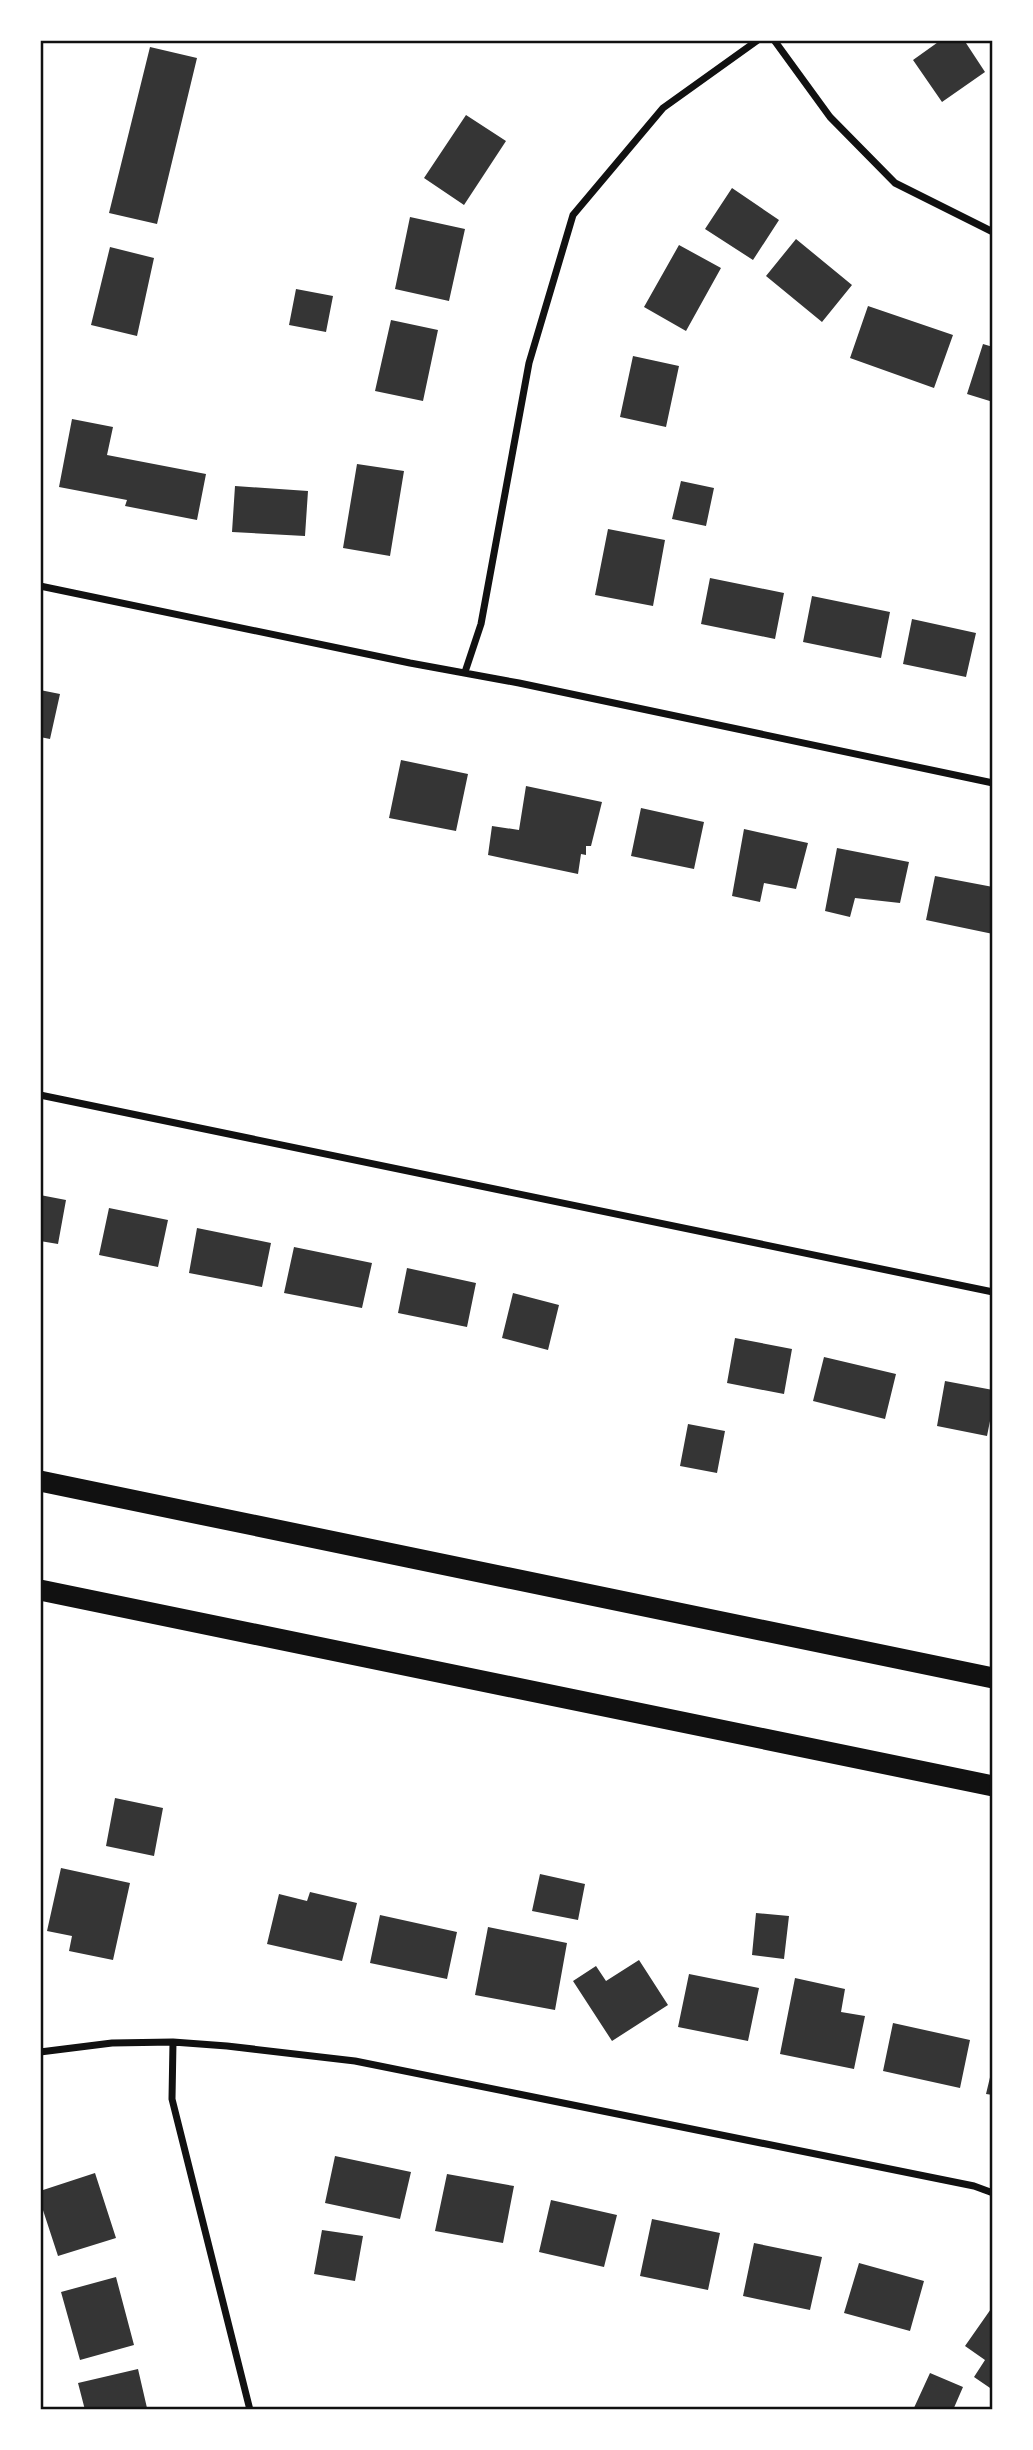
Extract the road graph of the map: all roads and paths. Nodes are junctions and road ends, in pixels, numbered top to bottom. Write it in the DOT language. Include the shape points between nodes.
graph roads {
  1 [pos="758,40"];
  2 [pos="774,40"];
  3 [pos="993,232"];
  4 [pos="40,586"];
  5 [pos="465,671"];
  6 [pos="993,783"];
  7 [pos="40,1095"];
  8 [pos="993,1292"];
  9 [pos="40,1481"];
  10 [pos="40,1590"];
  11 [pos="993,1678"];
  12 [pos="993,1786"];
  13 [pos="173,2042"];
  14 [pos="40,2052"];
  15 [pos="993,2193"];
  16 [pos="250,2410"];
  1 -- 5 [label="street" via="663,108 573,215 529,363 481,624"];
  2 -- 3 [label="street" via="830,117 895,183"];
  4 -- 5 [label="street"];
  5 -- 6 [label="street"];
  7 -- 8 [label="street"];
  9 -- 11 [label="highway"];
  10 -- 12 [label="highway"];
  13 -- 14 [label="street" via="113,2043"];
  13 -- 15 [label="street" via="355,2061"];
  13 -- 16 [label="street" via="172,2099"];
}
